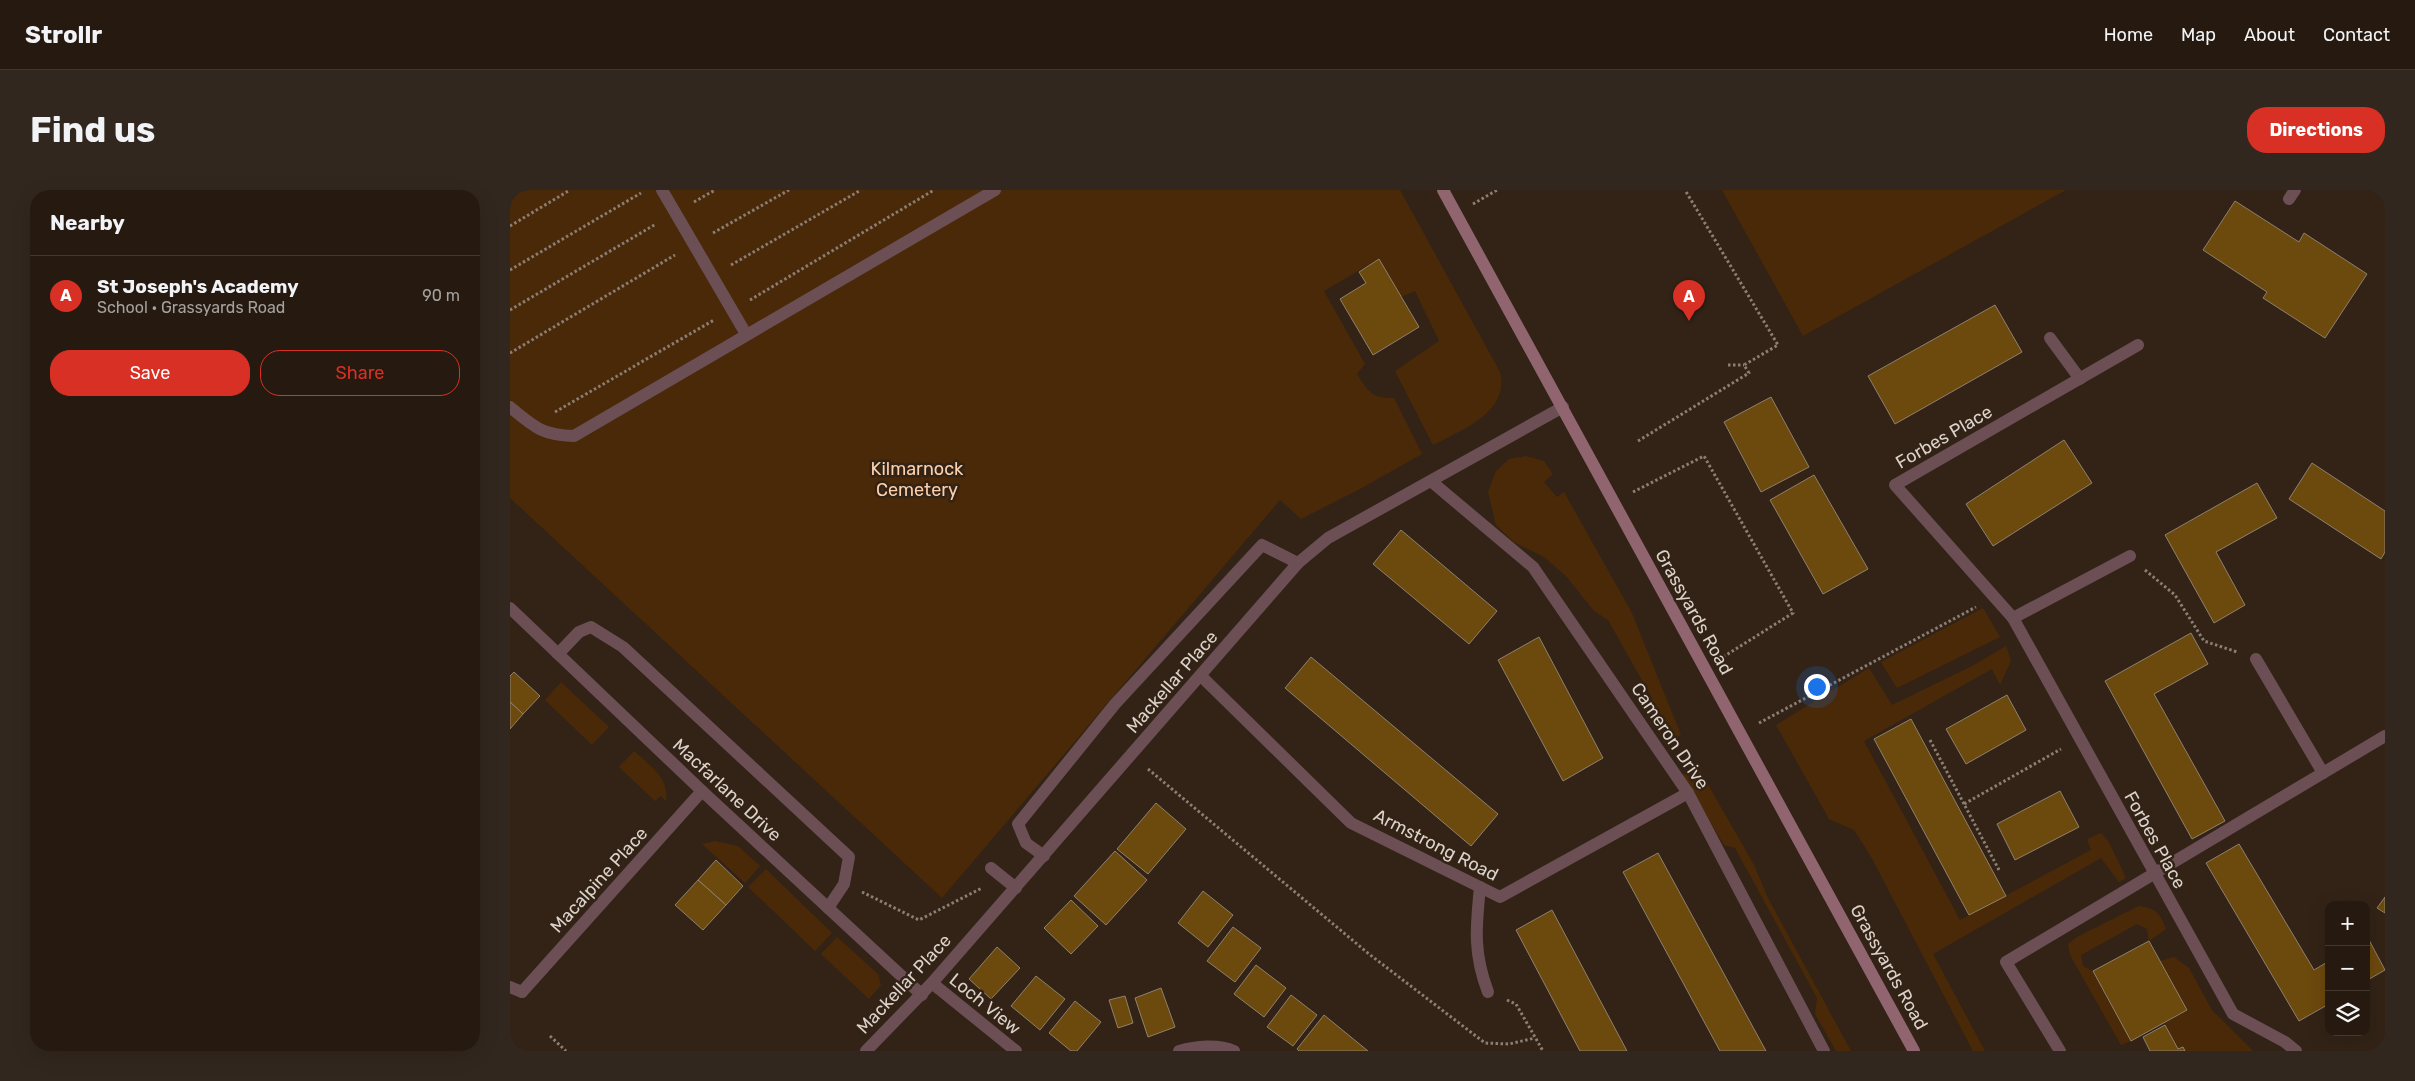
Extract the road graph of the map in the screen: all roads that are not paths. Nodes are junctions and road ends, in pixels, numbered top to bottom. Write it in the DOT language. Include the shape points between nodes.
graph roads {
  1 [pos="662,190"];
  2 [pos="995,190"];
  3 [pos="1444,190"];
  4 [pos="746,334"];
  5 [pos="2050,338"];
  6 [pos="2138,345"];
  7 [pos="2080,379"];
  8 [pos="510,407"];
  9 [pos="1563,407"];
  10 [pos="1432,482"];
  11 [pos="2130,556"];
  12 [pos="1298,563"];
  13 [pos="510,608"];
  14 [pos="2013,618"];
  15 [pos="558,654"];
  16 [pos="2256,659"];
  17 [pos="1201,676"];
  18 [pos="2385,736"];
  19 [pos="2323,773"];
  20 [pos="702,791"];
  21 [pos="1688,793"];
  22 [pos="1044,856"];
  23 [pos="996,872"];
  24 [pos="2154,875"];
  25 [pos="1480,887"];
  26 [pos="1016,888"];
  27 [pos="828,908"];
  28 [pos="932,984"];
  29 [pos="510,987"];
  30 [pos="1488,992"];
  31 [pos="922,995"];
  32 [pos="866,1051"];
  33 [pos="1016,1051"];
  34 [pos="1179,1051"];
  35 [pos="1234,1051"];
  36 [pos="1824,1051"];
  37 [pos="1914,1051"];
  38 [pos="2060,1051"];
  39 [pos="2296,1051"];
  1 -- 4 [label="street"];
  2 -- 4 [label="street"];
  3 -- 9 [label="main road, Grassyards Road"];
  4 -- 8 [label="street" via="574,436 552,435 532,426"];
  5 -- 7 [label="street"];
  6 -- 7 [label="street, Forbes Place"];
  7 -- 14 [label="street, Forbes Place" via="1895,485"];
  9 -- 10 [label="street, Mackellar Place"];
  9 -- 37 [label="main road, Grassyards Road"];
  10 -- 12 [label="street, Mackellar Place" via="1328,538"];
  10 -- 21 [label="street, Cameron Drive" via="1533,567"];
  11 -- 14 [label="street"];
  12 -- 17 [label="street, Mackellar Place"];
  12 -- 22 [label="street" via="1262,545 1116,704 1018,824 1026,843"];
  13 -- 15 [label="street, Macfarlane Drive"];
  14 -- 24 [label="street, Forbes Place"];
  15 -- 20 [label="street, Macfarlane Drive"];
  15 -- 27 [label="street" via="579,632 591,627 623,646 849,857 844,884"];
  16 -- 19 [label="street"];
  17 -- 22 [label="street, Mackellar Place"];
  17 -- 25 [label="street, Armstrong Road" via="1351,823"];
  18 -- 19 [label="street"];
  19 -- 24 [label="street"];
  20 -- 27 [label="street, Macfarlane Drive"];
  20 -- 29 [label="street, Macalpine Place" via="522,992"];
  21 -- 25 [label="street, Armstrong Road" via="1500,897"];
  21 -- 36 [label="street, Cameron Drive"];
  22 -- 26 [label="street, Mackellar Place"];
  23 -- 26 [label="street"];
  24 -- 38 [label="street" via="2006,962"];
  24 -- 39 [label="street, Forbes Place" via="2233,1014 2286,1042"];
  25 -- 30 [label="street" via="1475,934 1480,972"];
  26 -- 28 [label="street, Mackellar Place"];
  27 -- 31 [label="street, Macfarlane Drive"];
  28 -- 31 [label="street, Mackellar Place"];
  28 -- 33 [label="street, Loch View"];
  31 -- 32 [label="street, Mackellar Place"];
  34 -- 35 [label="street" via="1223,1047"];
}
